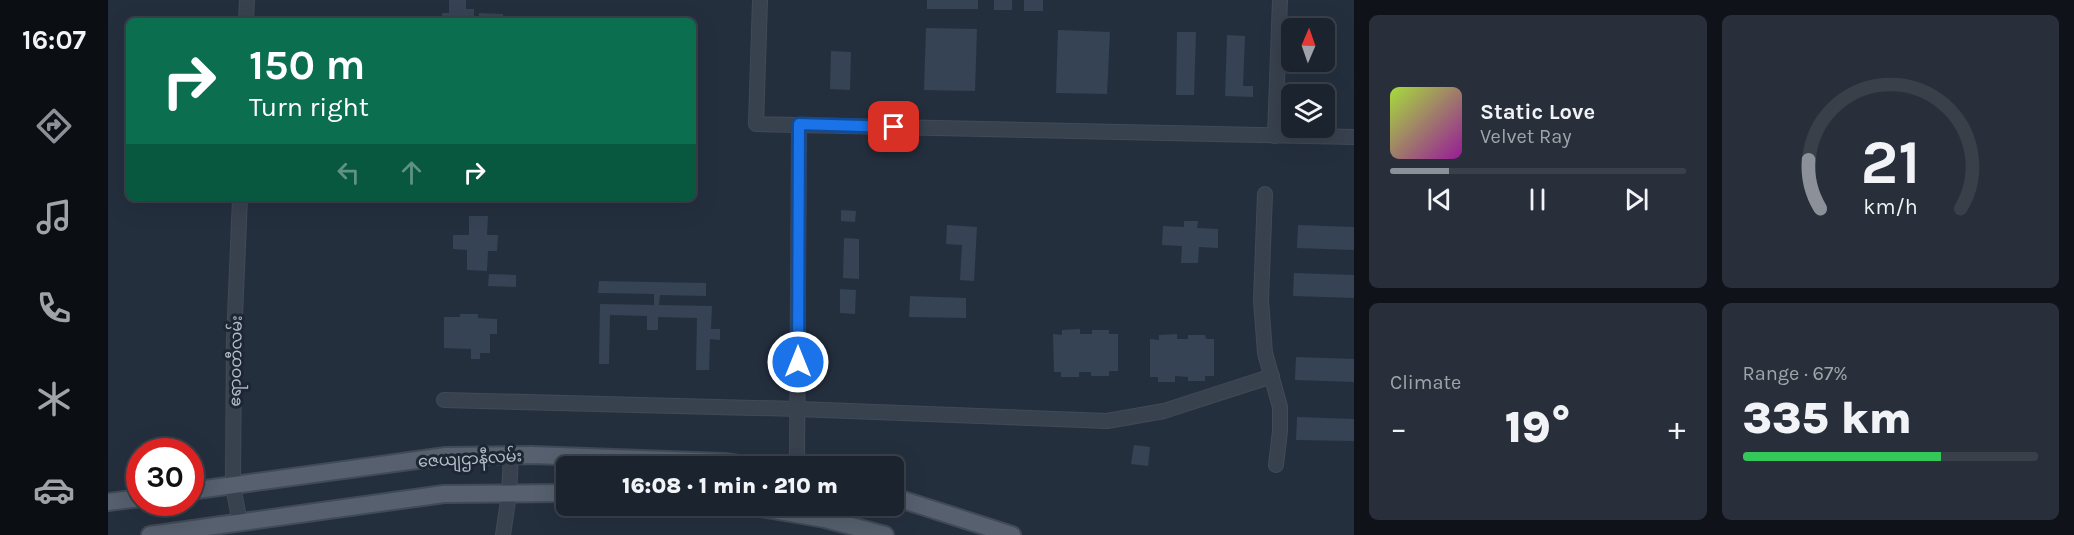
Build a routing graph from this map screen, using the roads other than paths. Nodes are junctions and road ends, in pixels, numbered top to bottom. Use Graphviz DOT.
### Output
graph roads {
  1 [pos="247,0"];
  2 [pos="760,0"];
  3 [pos="1280,0"];
  4 [pos="246,18"];
  5 [pos="799,124"];
  6 [pos="1275,136"];
  7 [pos="1354,137"];
  8 [pos="1265,194"];
  9 [pos="240,201"];
  10 [pos="1272,376"];
  11 [pos="444,400"];
  12 [pos="798,409"];
  13 [pos="511,455"];
  14 [pos="556,456"];
  15 [pos="797,456"];
  16 [pos="1276,465"];
  17 [pos="233,486"];
  18 [pos="204,489"];
  19 [pos="556,493"];
  20 [pos="509,494"];
  21 [pos="126,500"];
  22 [pos="904,500"];
  23 [pos="108,502"];
  24 [pos="834,516"];
  25 [pos="240,523"];
  26 [pos="861,531"];
  27 [pos="150,535"];
  28 [pos="503,535"];
  29 [pos="885,535"];
  30 [pos="1012,535"];
  1 -- 4 [label="street"];
  2 -- 5 [label="street"];
  3 -- 6 [label="street"];
  5 -- 6 [label="street"];
  5 -- 12 [label="street"];
  6 -- 7 [label="street"];
  8 -- 10 [label="street"];
  9 -- 17 [label="street, ဧရာဝတီလမ်း"];
  10 -- 12 [label="street"];
  10 -- 16 [label="street"];
  11 -- 12 [label="street"];
  12 -- 15 [label="street"];
  13 -- 14 [label="main road, ဇေယျဌာနီလမ်း"];
  13 -- 17 [label="main road, ဇေယျဌာနီလမ်း"];
  13 -- 20 [label="street"];
  17 -- 18 [label="main road, ဇေယျဌာနီလမ်း"];
  17 -- 25 [label="street, ဧရာဝတီလမ်း"];
  19 -- 20 [label="main road"];
  20 -- 25 [label="main road"];
  20 -- 28 [label="street"];
  21 -- 23 [label="main road"];
  22 -- 30 [label="main road"];
  24 -- 26 [label="main road"];
  25 -- 27 [label="main road"];
  26 -- 29 [label="main road"];
}
